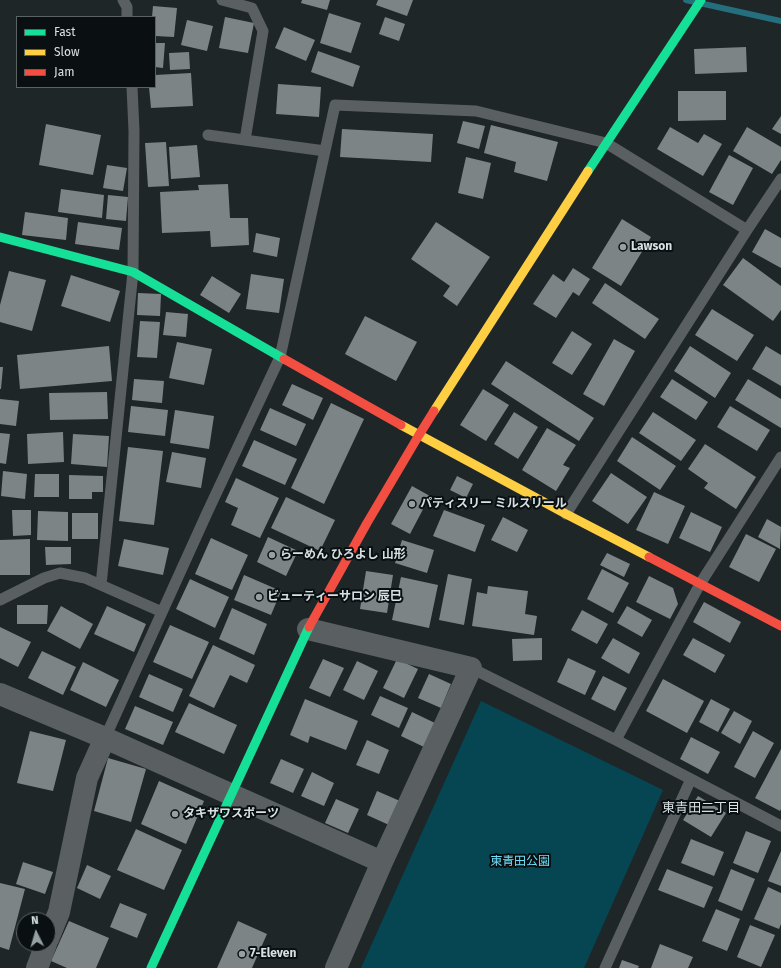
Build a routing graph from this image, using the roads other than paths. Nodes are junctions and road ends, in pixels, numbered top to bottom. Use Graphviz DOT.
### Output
graph roads {
  1 [pos="123,0"];
  2 [pos="222,0"];
  3 [pos="701,0"];
  4 [pos="127,16"];
  5 [pos="132,88"];
  6 [pos="208,135"];
  7 [pos="245,140"];
  8 [pos="606,143"];
  9 [pos="325,151"];
  10 [pos="781,179"];
  11 [pos="747,230"];
  12 [pos="0,237"];
  13 [pos="133,272"];
  14 [pos="280,357"];
  15 [pos="419,435"];
  16 [pos="781,457"];
  17 [pos="566,514"];
  18 [pos="700,584"];
  19 [pos="101,585"];
  20 [pos="0,600"];
  21 [pos="162,612"];
  22 [pos="781,626"];
  23 [pos="308,629"];
  24 [pos="471,668"];
  25 [pos="0,694"];
  26 [pos="105,738"];
  27 [pos="616,740"];
  28 [pos="690,779"];
  29 [pos="231,794"];
  30 [pos="781,826"];
  31 [pos="382,862"];
  32 [pos="56,917"];
  33 [pos="43,952"];
  34 [pos="37,968"];
  35 [pos="151,968"];
  36 [pos="336,968"];
  37 [pos="605,968"];
  1 -- 4 [label="lane"];
  2 -- 7 [label="lane"];
  3 -- 8 [label="street"];
  5 -- 13 [label="lane"];
  6 -- 7 [label="lane"];
  7 -- 9 [label="lane"];
  8 -- 9 [label="lane"];
  8 -- 11 [label="lane"];
  8 -- 15 [label="street"];
  9 -- 14 [label="lane"];
  10 -- 11 [label="lane"];
  11 -- 17 [label="lane"];
  12 -- 13 [label="street"];
  13 -- 14 [label="street"];
  13 -- 19 [label="lane"];
  14 -- 15 [label="street"];
  14 -- 21 [label="lane"];
  15 -- 17 [label="street"];
  15 -- 23 [label="street"];
  16 -- 18 [label="lane"];
  17 -- 18 [label="street"];
  18 -- 22 [label="street"];
  18 -- 27 [label="lane"];
  19 -- 20 [label="lane"];
  19 -- 21 [label="lane"];
  21 -- 26 [label="lane"];
  23 -- 24 [label="street"];
  23 -- 29 [label="street"];
  24 -- 27 [label="lane"];
  24 -- 31 [label="street"];
  25 -- 26 [label="street"];
  26 -- 29 [label="street"];
  26 -- 32 [label="street"];
  27 -- 28 [label="lane"];
  28 -- 30 [label="lane"];
  28 -- 37 [label="lane"];
  29 -- 31 [label="street"];
  29 -- 35 [label="street"];
  31 -- 36 [label="street"];
  33 -- 34 [label="street"];
}
